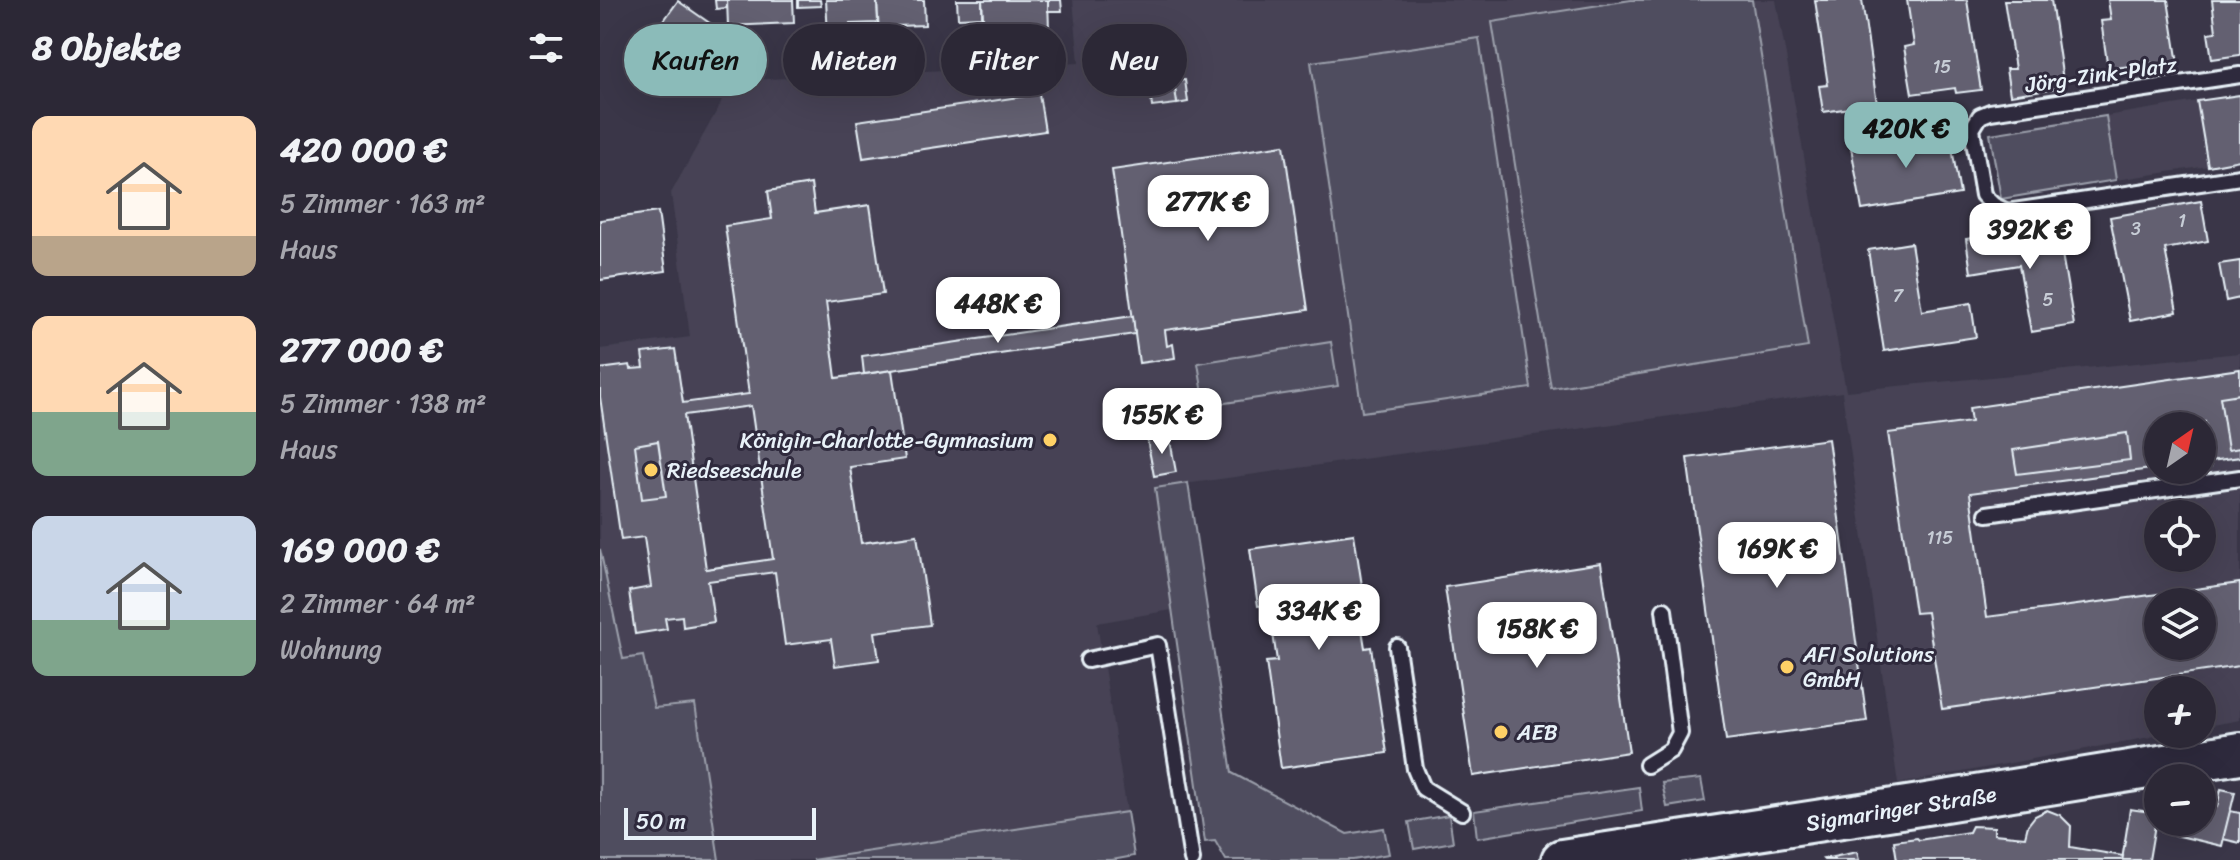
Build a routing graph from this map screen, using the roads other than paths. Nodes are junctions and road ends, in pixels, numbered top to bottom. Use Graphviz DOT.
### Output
graph roads {
  1 [pos="2240,75"];
  2 [pos="2240,177"];
  3 [pos="2240,478"];
  4 [pos="1987,514"];
  5 [pos="1664,610"];
  6 [pos="1397,647"];
  7 [pos="1088,660"];
  8 [pos="2240,753"];
  9 [pos="1647,765"];
  10 [pos="1462,812"];
  11 [pos="1192,860"];
  12 [pos="1562,860"];
  1 -- 2 [label="lane, Jörg-Zink-Platz"];
  3 -- 4 [label="lane"];
  5 -- 9 [label="lane"];
  6 -- 10 [label="lane"];
  7 -- 11 [label="lane"];
  8 -- 12 [label="main road, Sigmaringer Straße"];
}
